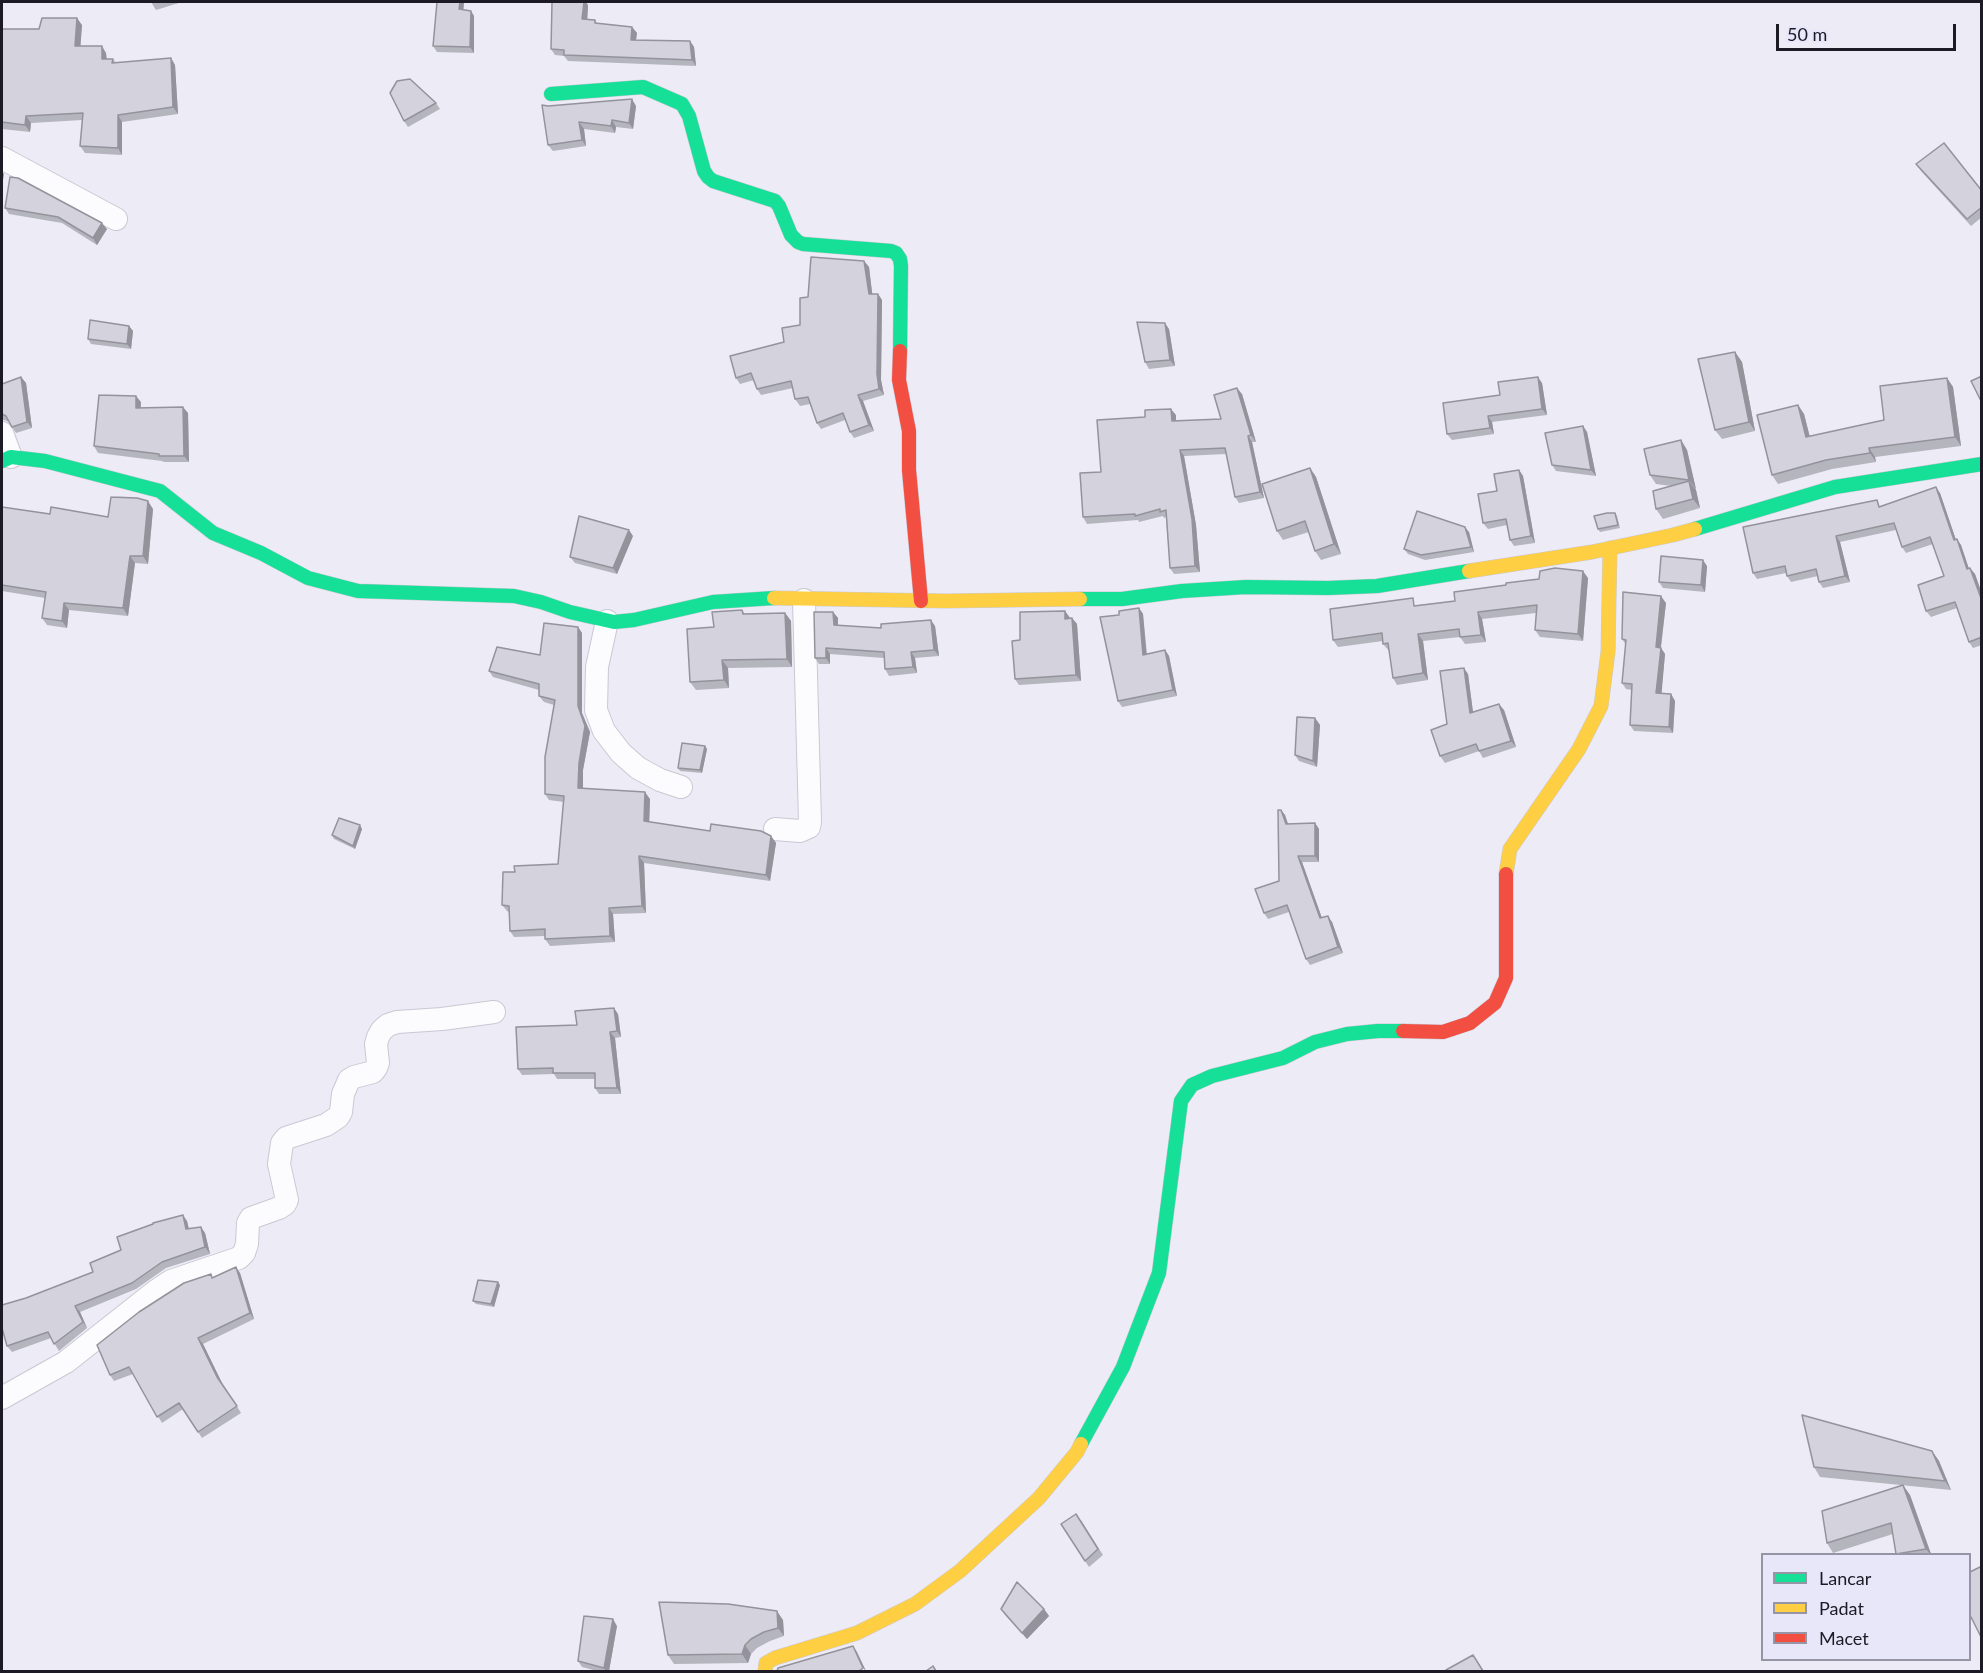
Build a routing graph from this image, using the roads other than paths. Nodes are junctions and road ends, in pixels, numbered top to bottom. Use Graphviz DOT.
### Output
graph roads {
  1 [pos="551,94"];
  2 [pos="2,158"];
  3 [pos="116,219"];
  4 [pos="2,433"];
  5 [pos="6,459"];
  6 [pos="1982,464"];
  7 [pos="1610,548"];
  8 [pos="804,600"];
  9 [pos="921,601"];
  10 [pos="607,621"];
  11 [pos="681,787"];
  12 [pos="775,829"];
  13 [pos="494,1012"];
  14 [pos="2,1398"];
  15 [pos="765,1671"];
  1 -- 9 [label="street"];
  2 -- 3 [label="street"];
  4 -- 5 [label="street"];
  5 -- 10 [label="street"];
  6 -- 7 [label="street"];
  7 -- 9 [label="street"];
  7 -- 15 [label="street"];
  8 -- 9 [label="street"];
  8 -- 10 [label="street"];
  8 -- 12 [label="street"];
  10 -- 11 [label="street"];
  13 -- 14 [label="street"];
}
